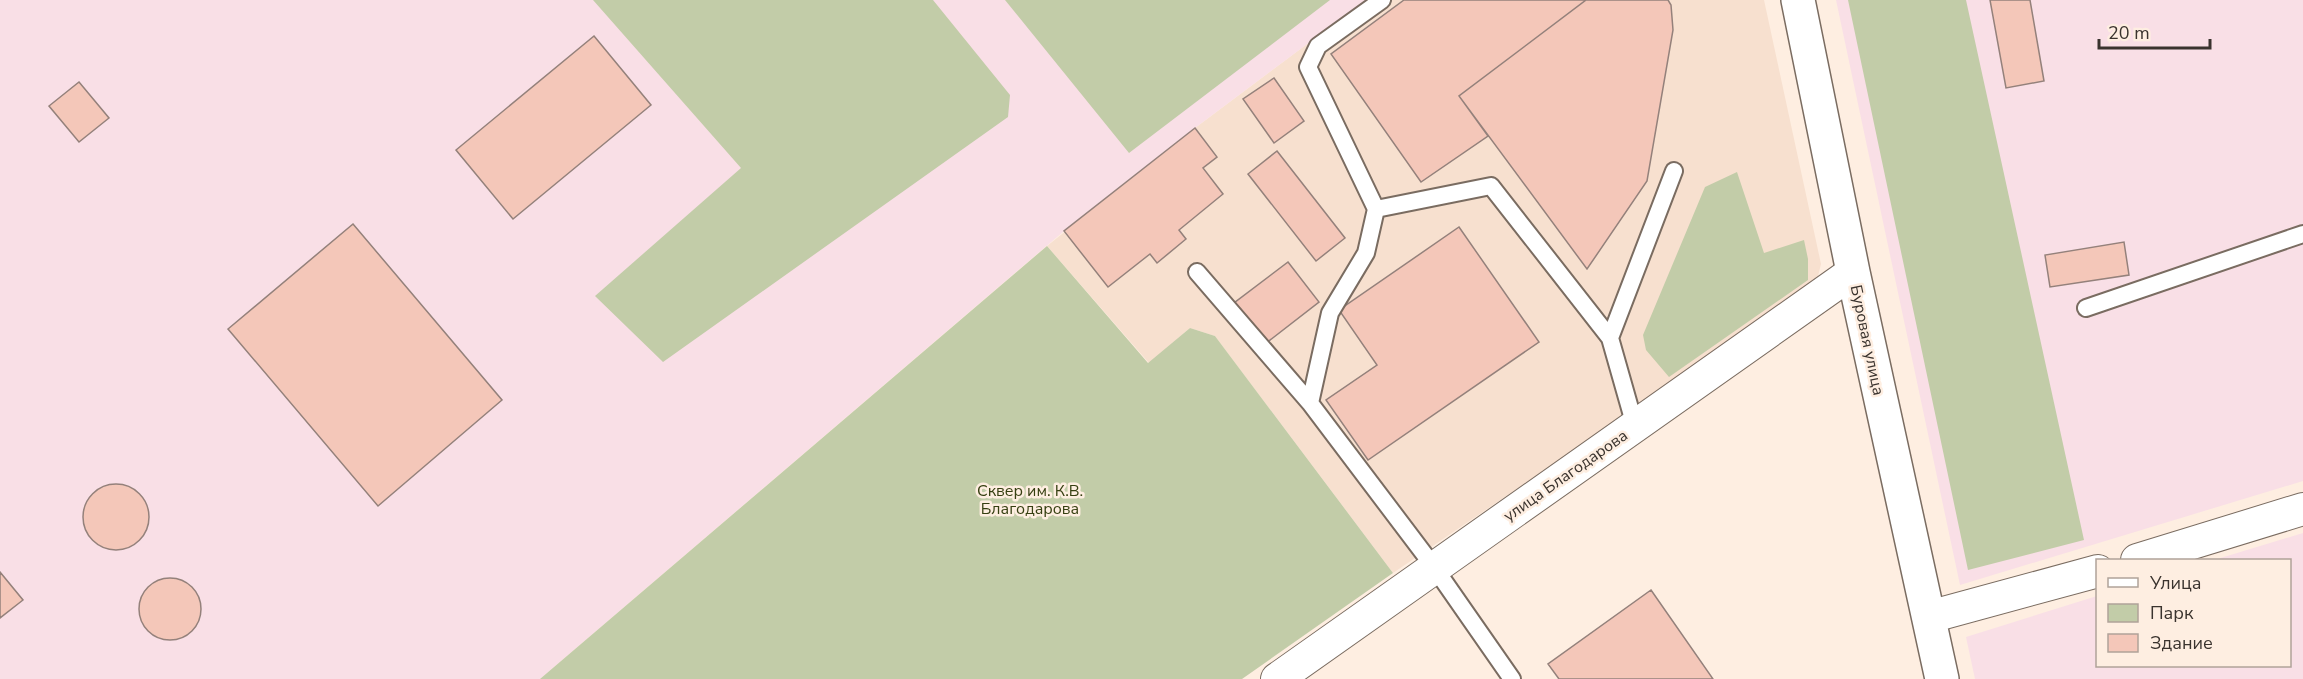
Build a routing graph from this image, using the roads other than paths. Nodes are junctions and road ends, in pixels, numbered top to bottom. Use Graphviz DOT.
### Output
graph roads {
  1 [pos="1382,0"];
  2 [pos="1798,0"];
  3 [pos="1674,171"];
  4 [pos="1376,209"];
  5 [pos="2303,234"];
  6 [pos="1197,272"];
  7 [pos="1853,272"];
  8 [pos="2086,308"];
  9 [pos="1610,338"];
  10 [pos="1310,403"];
  11 [pos="1635,426"];
  12 [pos="2303,509"];
  13 [pos="2143,559"];
  14 [pos="1434,567"];
  15 [pos="2096,571"];
  16 [pos="1929,617"];
  17 [pos="1277,679"];
  18 [pos="1512,679"];
  19 [pos="1942,679"];
  1 -- 4 [label="lane"];
  2 -- 7 [label="main road, Буровая улица"];
  3 -- 9 [label="lane"];
  4 -- 9 [label="lane"];
  4 -- 10 [label="lane"];
  5 -- 8 [label="lane"];
  6 -- 10 [label="lane"];
  7 -- 11 [label="street, улица Благодарова"];
  7 -- 16 [label="main road, Буровая улица"];
  9 -- 11 [label="lane"];
  10 -- 14 [label="lane"];
  11 -- 14 [label="street, улица Благодарова"];
  12 -- 13 [label="street"];
  14 -- 17 [label="street, улица Благодарова"];
  14 -- 18 [label="lane"];
  15 -- 16 [label="street"];
  16 -- 19 [label="main road, Буровая улица"];
}
